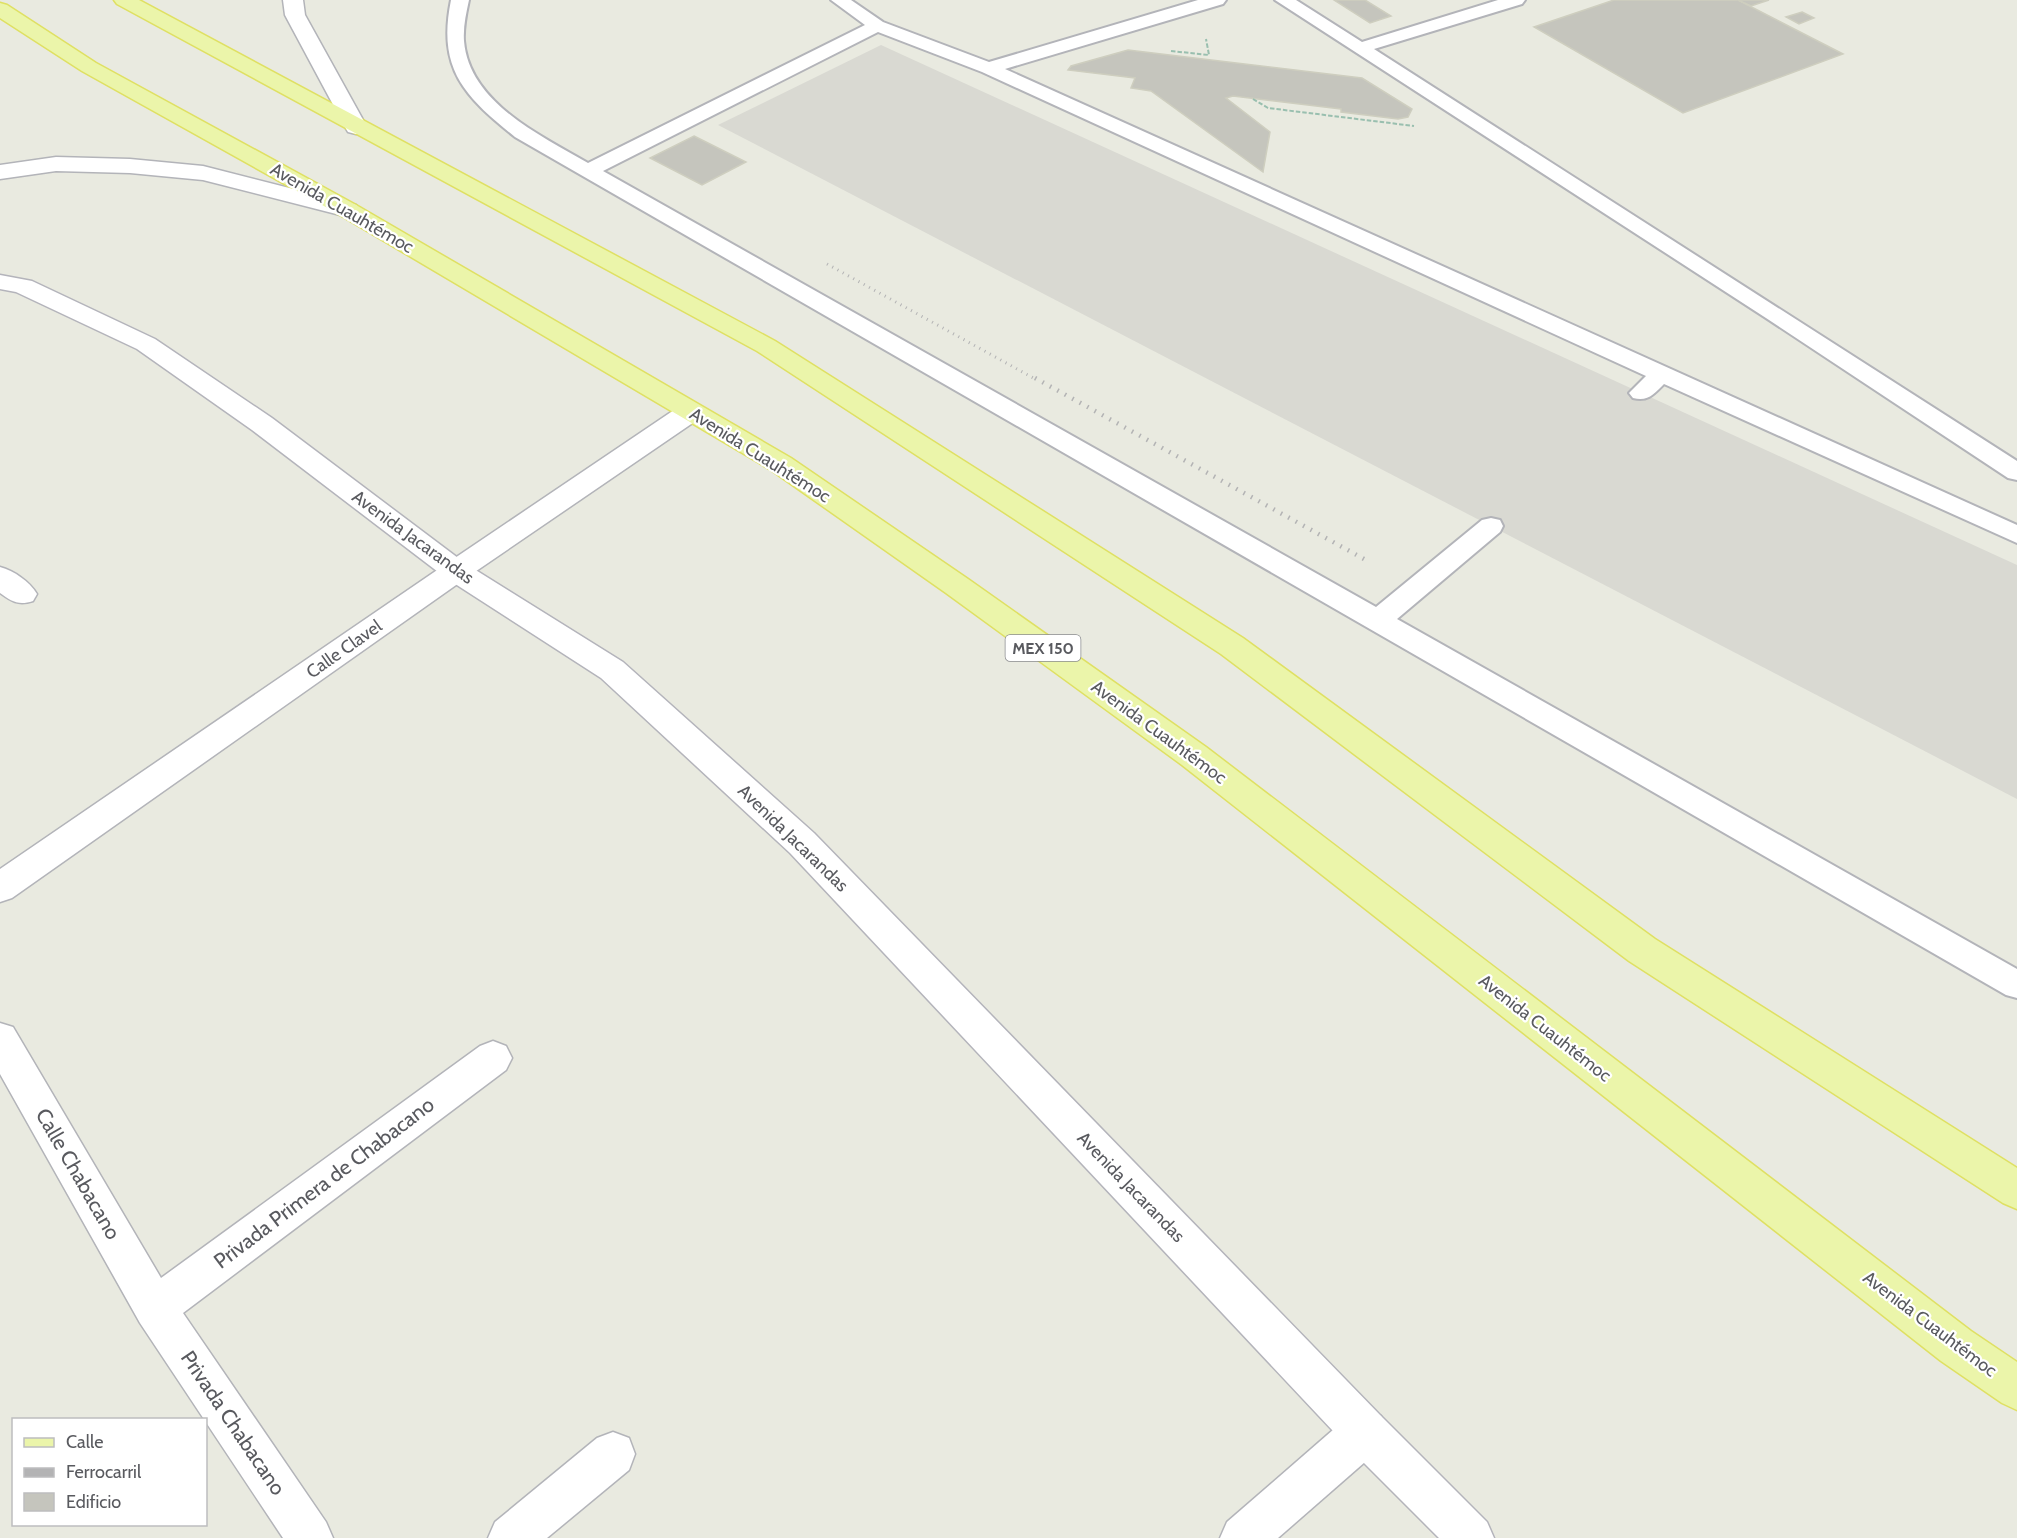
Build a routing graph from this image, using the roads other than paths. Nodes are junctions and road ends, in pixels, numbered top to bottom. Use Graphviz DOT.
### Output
graph roads {
  1 [pos="124,0"];
  2 [pos="293,0"];
  3 [pos="460,0"];
  4 [pos="840,0"];
  5 [pos="1152,0"];
  6 [pos="1216,0"];
  7 [pos="1284,0"];
  8 [pos="1516,0"];
  9 [pos="0,9"];
  10 [pos="1172,13"];
  11 [pos="877,26"];
  12 [pos="1360,48"];
  13 [pos="988,68"];
  14 [pos="356,127"];
  15 [pos="0,171"];
  16 [pos="587,171"];
  17 [pos="348,210"];
  18 [pos="0,282"];
  19 [pos="1662,373"];
  20 [pos="1641,393"];
  21 [pos="690,412"];
  22 [pos="2017,472"];
  23 [pos="1491,526"];
  24 [pos="2017,535"];
  25 [pos="456,571"];
  26 [pos="1376,621"];
  27 [pos="0,888"];
  28 [pos="2017,985"];
  29 [pos="0,1039"];
  30 [pos="493,1058"];
  31 [pos="2017,1190"];
  32 [pos="155,1308"];
  33 [pos="2017,1388"];
  34 [pos="1365,1432"];
  35 [pos="614,1454"];
  36 [pos="310,1538"];
  37 [pos="511,1538"];
  38 [pos="1243,1538"];
  39 [pos="1471,1538"];
  1 -- 14 [label="main road"];
  2 -- 14 [label="street"];
  3 -- 16 [label="lane"];
  4 -- 11 [label="lane"];
  5 -- 10 [label="lane"];
  6 -- 10 [label="lane"];
  7 -- 12 [label="lane"];
  8 -- 12 [label="lane"];
  9 -- 17 [label="main road, Avenida Cuauhtémoc / MEX 150"];
  10 -- 13 [label="lane"];
  11 -- 13 [label="lane"];
  11 -- 16 [label="lane"];
  12 -- 22 [label="lane"];
  13 -- 19 [label="lane"];
  14 -- 31 [label="main road"];
  15 -- 17 [label="street"];
  16 -- 26 [label="lane"];
  17 -- 21 [label="main road, Avenida Cuauhtémoc / MEX 150"];
  18 -- 25 [label="street, Avenida Jacarandas"];
  19 -- 20 [label="lane"];
  19 -- 24 [label="lane"];
  21 -- 25 [label="street, Calle Clavel"];
  21 -- 33 [label="main road, Avenida Cuauhtémoc / MEX 150"];
  23 -- 26 [label="lane"];
  25 -- 27 [label="street, Calle Clavel"];
  25 -- 34 [label="street, Avenida Jacarandas"];
  26 -- 28 [label="lane"];
  29 -- 32 [label="street, Calle Chabacano"];
  30 -- 32 [label="street, Privada Primera de Chabacano"];
  32 -- 36 [label="street, Privada Chabacano"];
  34 -- 38 [label="street"];
  34 -- 39 [label="street, Avenida Jacarandas"];
  35 -- 37 [label="street"];
}
